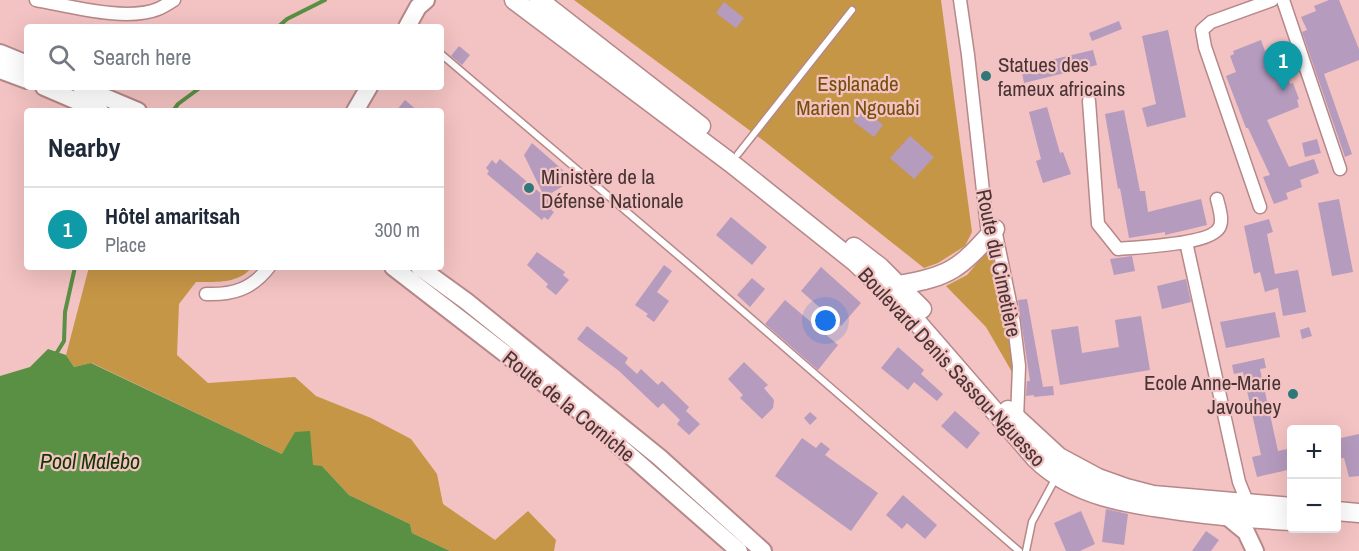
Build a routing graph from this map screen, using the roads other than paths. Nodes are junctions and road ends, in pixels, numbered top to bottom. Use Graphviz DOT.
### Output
graph roads {
  1 [pos="36,0"];
  2 [pos="174,0"];
  3 [pos="514,0"];
  4 [pos="539,0"];
  5 [pos="960,0"];
  6 [pos="1272,0"];
  7 [pos="1283,0"];
  8 [pos="421,2"];
  9 [pos="852,10"];
  10 [pos="410,24"];
  11 [pos="0,53"];
  12 [pos="444,57"];
  13 [pos="24,63"];
  14 [pos="0,70"];
  15 [pos="24,79"];
  16 [pos="51,90"];
  17 [pos="88,90"];
  18 [pos="367,90"];
  19 [pos="1089,101"];
  20 [pos="93,108"];
  21 [pos="131,108"];
  22 [pos="357,108"];
  23 [pos="738,154"];
  24 [pos="1340,169"];
  25 [pos="1218,199"];
  26 [pos="1260,207"];
  27 [pos="995,230"];
  28 [pos="1185,242"];
  29 [pos="265,270"];
  30 [pos="397,270"];
  31 [pos="423,270"];
  32 [pos="899,285"];
  33 [pos="206,294"];
  34 [pos="1017,420"];
  35 [pos="1061,472"];
  36 [pos="1239,482"];
  37 [pos="1287,508"];
  38 [pos="1228,510"];
  39 [pos="1341,511"];
  40 [pos="1359,513"];
  41 [pos="1248,518"];
  42 [pos="1287,521"];
  43 [pos="1341,523"];
  44 [pos="1359,525"];
  45 [pos="739,551"];
  46 [pos="763,551"];
  47 [pos="1019,551"];
  48 [pos="1026,551"];
  49 [pos="1256,551"];
  1 -- 2 [label="street"];
  3 -- 35 [label="main road, Boulevard Denis Sassou-Nguesso"];
  4 -- 23 [label="main road, Boulevard Denis Sassou-Nguesso"];
  5 -- 27 [label="street, Route du Cimetière"];
  6 -- 26 [label="street"];
  7 -- 24 [label="street"];
  8 -- 10 [label="main road"];
  9 -- 23 [label="lane"];
  11 -- 13 [label="main road"];
  12 -- 47 [label="lane"];
  14 -- 15 [label="main road"];
  16 -- 20 [label="main road"];
  17 -- 21 [label="main road"];
  18 -- 22 [label="main road"];
  19 -- 28 [label="street"];
  23 -- 32 [label="main road, Boulevard Denis Sassou-Nguesso"];
  25 -- 28 [label="street"];
  27 -- 32 [label="main road"];
  27 -- 34 [label="street, Route du Cimetière"];
  28 -- 36 [label="street"];
  29 -- 33 [label="street"];
  30 -- 45 [label="main road, Route de la Corniche"];
  31 -- 46 [label="main road, Route de la Corniche"];
  32 -- 34 [label="main road, Boulevard Denis Sassou-Nguesso"];
  34 -- 35 [label="main road, Boulevard Denis Sassou-Nguesso"];
  35 -- 38 [label="main road, Boulevard Denis Sassou-Nguesso"];
  35 -- 48 [label="lane"];
  36 -- 38 [label="street"];
  36 -- 41 [label="street"];
  37 -- 41 [label="main road, Boulevard Denis Sassou-Nguesso"];
  38 -- 41 [label="main road, Boulevard Denis Sassou-Nguesso"];
  39 -- 40 [label="main road"];
  41 -- 42 [label="main road, Boulevard Denis Sassou-Nguesso"];
  41 -- 49 [label="main road"];
  43 -- 44 [label="main road"];
}
